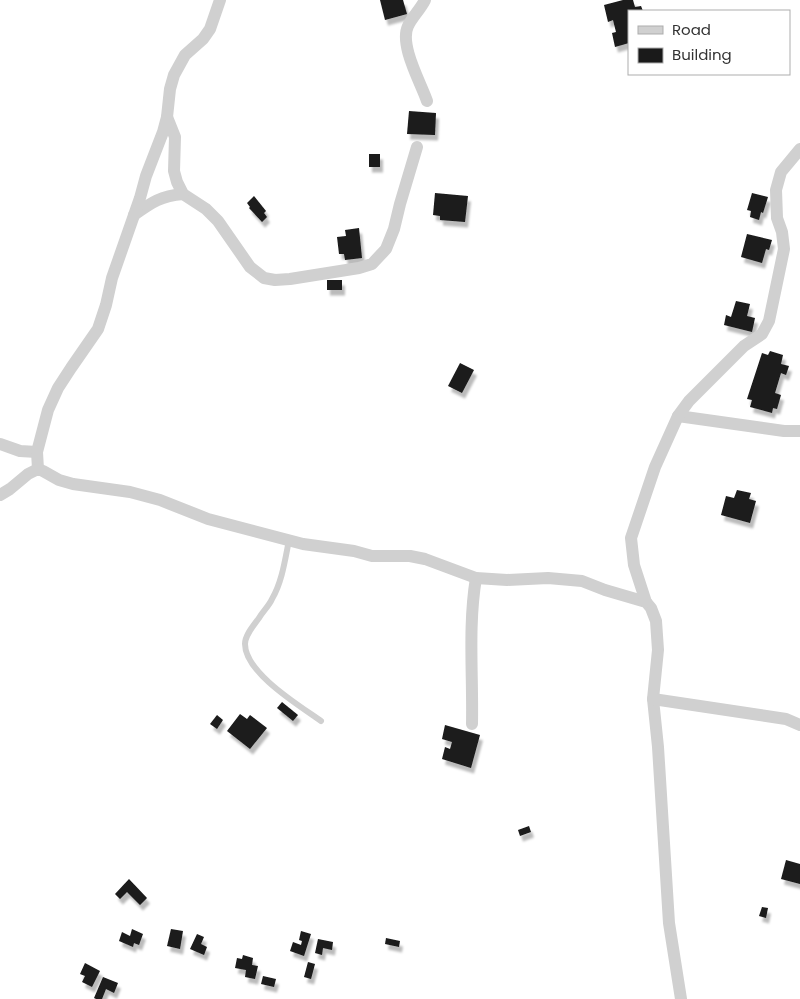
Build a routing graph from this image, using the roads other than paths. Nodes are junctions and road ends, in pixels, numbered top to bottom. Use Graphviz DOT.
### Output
graph roads {
  1 [pos="220,0"];
  2 [pos="425,0"];
  3 [pos="427,101"];
  4 [pos="167,116"];
  5 [pos="417,147"];
  6 [pos="800,149"];
  7 [pos="183,194"];
  8 [pos="134,216"];
  9 [pos="678,416"];
  10 [pos="800,431"];
  11 [pos="0,444"];
  12 [pos="37,452"];
  13 [pos="38,469"];
  14 [pos="0,495"];
  15 [pos="289,540"];
  16 [pos="476,578"];
  17 [pos="646,602"];
  18 [pos="652,699"];
  19 [pos="321,721"];
  20 [pos="472,724"];
  21 [pos="800,725"];
  22 [pos="681,999"];
  1 -- 4 [label="street"];
  2 -- 3 [label="street"];
  4 -- 7 [label="street"];
  4 -- 8 [label="street"];
  5 -- 7 [label="street"];
  6 -- 9 [label="street"];
  7 -- 8 [label="street"];
  8 -- 12 [label="street"];
  9 -- 10 [label="street"];
  9 -- 17 [label="street"];
  11 -- 12 [label="street"];
  12 -- 13 [label="street"];
  13 -- 14 [label="street"];
  13 -- 15 [label="street"];
  15 -- 16 [label="street"];
  15 -- 19 [label="lane"];
  16 -- 17 [label="street"];
  16 -- 20 [label="street"];
  17 -- 18 [label="street"];
  18 -- 21 [label="street"];
  18 -- 22 [label="street"];
}
